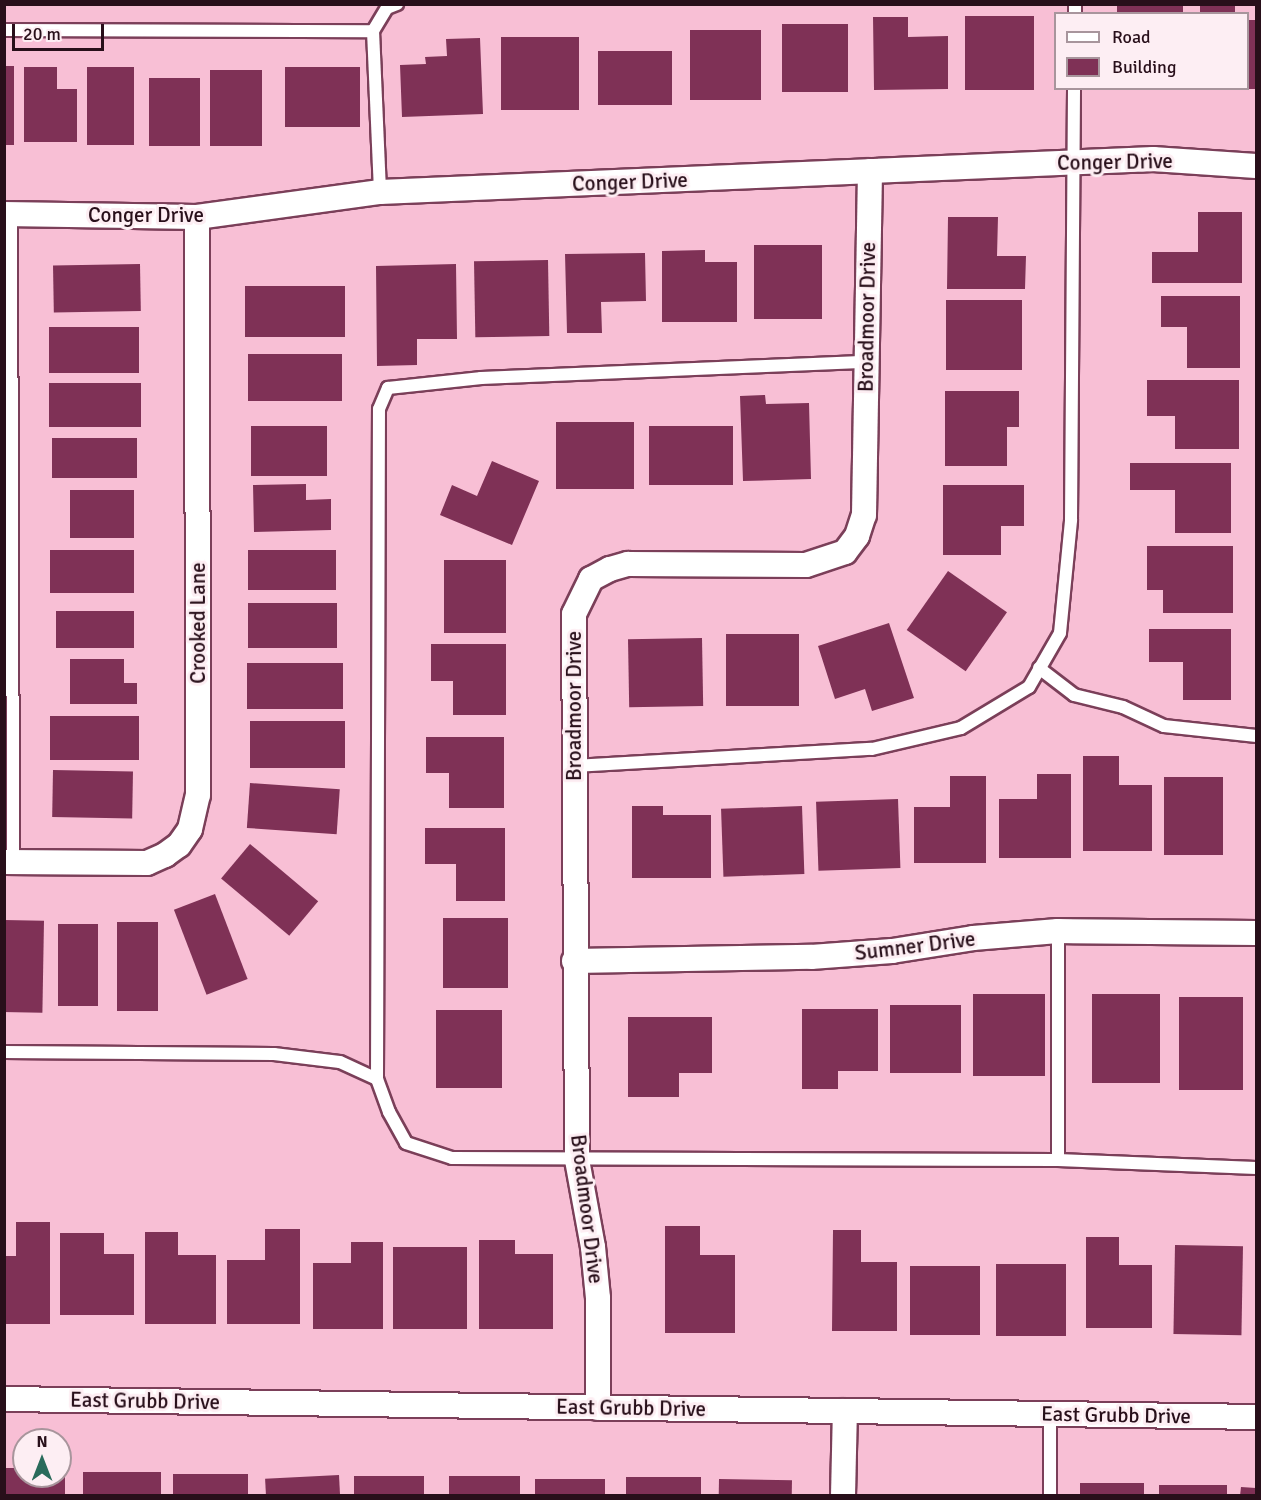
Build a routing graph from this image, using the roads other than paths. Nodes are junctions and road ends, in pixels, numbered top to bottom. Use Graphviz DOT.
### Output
graph roads {
  1 [pos="397,4"];
  2 [pos="4,30"];
  3 [pos="373,32"];
  4 [pos="1074,90"];
  5 [pos="1072,162"];
  6 [pos="1257,166"];
  7 [pos="870,171"];
  8 [pos="380,192"];
  9 [pos="8,214"];
  10 [pos="197,217"];
  11 [pos="867,362"];
  12 [pos="8,398"];
  13 [pos="1040,668"];
  14 [pos="1257,736"];
  15 [pos="574,766"];
  16 [pos="9,862"];
  17 [pos="1058,931"];
  18 [pos="1257,933"];
  19 [pos="574,961"];
  20 [pos="4,1052"];
  21 [pos="377,1079"];
  22 [pos="577,1160"];
  23 [pos="1058,1160"];
  24 [pos="1257,1168"];
  25 [pos="4,1399"];
  26 [pos="598,1408"];
  27 [pos="845,1411"];
  28 [pos="1050,1414"];
  29 [pos="1257,1417"];
  30 [pos="843,1496"];
  31 [pos="1050,1496"];
  1 -- 3 [label="lane"];
  2 -- 3 [label="lane"];
  3 -- 8 [label="lane"];
  4 -- 5 [label="lane"];
  5 -- 6 [label="street, Conger Drive"];
  5 -- 7 [label="street, Conger Drive"];
  5 -- 13 [label="lane"];
  7 -- 8 [label="street, Conger Drive"];
  7 -- 11 [label="street, Broadmoor Drive"];
  8 -- 10 [label="street, Conger Drive"];
  9 -- 10 [label="street, Conger Drive"];
  9 -- 12 [label="lane"];
  10 -- 16 [label="street, Crooked Lane"];
  11 -- 15 [label="street, Broadmoor Drive"];
  11 -- 21 [label="lane"];
  12 -- 16 [label="lane"];
  13 -- 14 [label="lane"];
  13 -- 15 [label="lane"];
  15 -- 19 [label="street, Broadmoor Drive"];
  17 -- 18 [label="street, Sumner Drive"];
  17 -- 19 [label="street, Sumner Drive"];
  17 -- 23 [label="lane"];
  19 -- 22 [label="street, Broadmoor Drive"];
  20 -- 21 [label="lane"];
  21 -- 22 [label="lane"];
  22 -- 23 [label="lane"];
  22 -- 26 [label="street, Broadmoor Drive"];
  23 -- 24 [label="lane"];
  25 -- 26 [label="street, East Grubb Drive"];
  26 -- 27 [label="street, East Grubb Drive"];
  27 -- 28 [label="street, East Grubb Drive"];
  27 -- 30 [label="street"];
  28 -- 29 [label="street, East Grubb Drive"];
  28 -- 31 [label="lane"];
}
